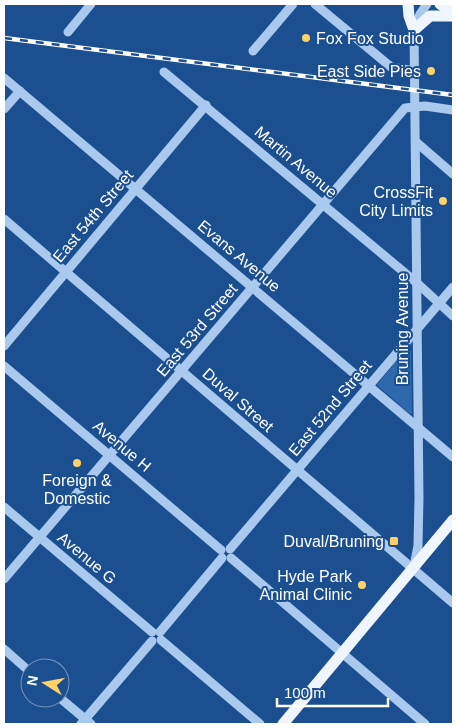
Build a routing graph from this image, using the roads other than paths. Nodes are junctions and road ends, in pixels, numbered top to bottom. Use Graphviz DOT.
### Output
graph roads {
  1 [pos="90,4"];
  2 [pos="293,4"];
  3 [pos="315,4"];
  4 [pos="408,4"];
  5 [pos="427,4"];
  6 [pos="440,4"];
  7 [pos="453,12"];
  8 [pos="453,16"];
  9 [pos="414,30"];
  10 [pos="68,32"];
  11 [pos="253,51"];
  12 [pos="415,70"];
  13 [pos="164,72"];
  14 [pos="4,78"];
  15 [pos="20,91"];
  16 [pos="206,105"];
  17 [pos="416,106"];
  18 [pos="4,109"];
  19 [pos="453,110"];
  20 [pos="416,142"];
  21 [pos="453,174"];
  22 [pos="136,188"];
  23 [pos="323,204"];
  24 [pos="4,219"];
  25 [pos="66,273"];
  26 [pos="417,283"];
  27 [pos="453,286"];
  28 [pos="252,287"];
  29 [pos="439,304"];
  30 [pos="453,316"];
  31 [pos="418,327"];
  32 [pos="4,346"];
  33 [pos="4,366"];
  34 [pos="182,370"];
  35 [pos="368,384"];
  36 [pos="418,425"];
  37 [pos="110,455"];
  38 [pos="453,456"];
  39 [pos="296,471"];
  40 [pos="4,508"];
  41 [pos="453,520"];
  42 [pos="39,538"];
  43 [pos="226,554"];
  44 [pos="413,568"];
  45 [pos="4,579"];
  46 [pos="453,603"];
  47 [pos="156,636"];
  48 [pos="4,649"];
  49 [pos="343,653"];
  50 [pos="20,663"];
  51 [pos="70,708"];
  52 [pos="85,723"];
  53 [pos="260,724"];
  54 [pos="283,724"];
  55 [pos="425,724"];
  1 -- 10 [label="street"];
  2 -- 11 [label="street"];
  3 -- 12 [label="street"];
  4 -- 9 [label="main road"];
  5 -- 9 [label="street"];
  6 -- 7 [label="main road"];
  8 -- 9 [label="main road"];
  9 -- 12 [label="street"];
  12 -- 17 [label="street, Bruning Avenue"];
  13 -- 16 [label="street, Martin Avenue"];
  14 -- 15 [label="street, Evans Avenue"];
  15 -- 18 [label="street"];
  15 -- 22 [label="street, Evans Avenue"];
  16 -- 22 [label="street, East 54th Street"];
  16 -- 23 [label="street, Martin Avenue"];
  17 -- 19 [label="street"];
  17 -- 20 [label="street, Bruning Avenue"];
  17 -- 23 [label="street, East 53rd Street"];
  20 -- 21 [label="street"];
  20 -- 26 [label="street, Bruning Avenue"];
  22 -- 25 [label="street, East 54th Street"];
  22 -- 28 [label="street, Evans Avenue"];
  23 -- 26 [label="street, Martin Avenue"];
  23 -- 28 [label="street, East 53rd Street"];
  24 -- 25 [label="street, Duval Street"];
  25 -- 32 [label="street, East 54th Street"];
  25 -- 34 [label="street, Duval Street"];
  26 -- 29 [label="street, Martin Avenue"];
  26 -- 31 [label="street, Bruning Avenue"];
  27 -- 29 [label="street, East 52nd Street"];
  28 -- 34 [label="street, East 53rd Street"];
  28 -- 35 [label="street, Evans Avenue"];
  29 -- 30 [label="street, Martin Avenue"];
  29 -- 31 [label="street, East 52nd Street"];
  31 -- 35 [label="street, East 52nd Street"];
  31 -- 36 [label="street, Bruning Avenue"];
  33 -- 37 [label="street, Avenue H"];
  34 -- 37 [label="street, East 53rd Street"];
  34 -- 39 [label="street, Duval Street"];
  35 -- 36 [label="street, Evans Avenue"];
  35 -- 39 [label="street, East 52nd Street"];
  36 -- 38 [label="street, Evans Avenue"];
  36 -- 44 [label="street, Bruning Avenue"];
  37 -- 42 [label="street, East 53rd Street"];
  37 -- 43 [label="street, Avenue H"];
  39 -- 43 [label="street, East 52nd Street"];
  39 -- 44 [label="street, Duval Street"];
  40 -- 42 [label="street, Avenue G"];
  41 -- 44 [label="main road"];
  42 -- 45 [label="street, East 53rd Street"];
  42 -- 47 [label="street, Avenue G"];
  43 -- 47 [label="street, East 52nd Street"];
  43 -- 49 [label="street, Avenue H"];
  44 -- 46 [label="street, Duval Street"];
  44 -- 49 [label="main road"];
  47 -- 52 [label="street, East 52nd Street"];
  47 -- 53 [label="street, Avenue G"];
  48 -- 50 [label="street"];
  49 -- 54 [label="main road"];
  49 -- 55 [label="street, Avenue H"];
  51 -- 52 [label="street"];
}
